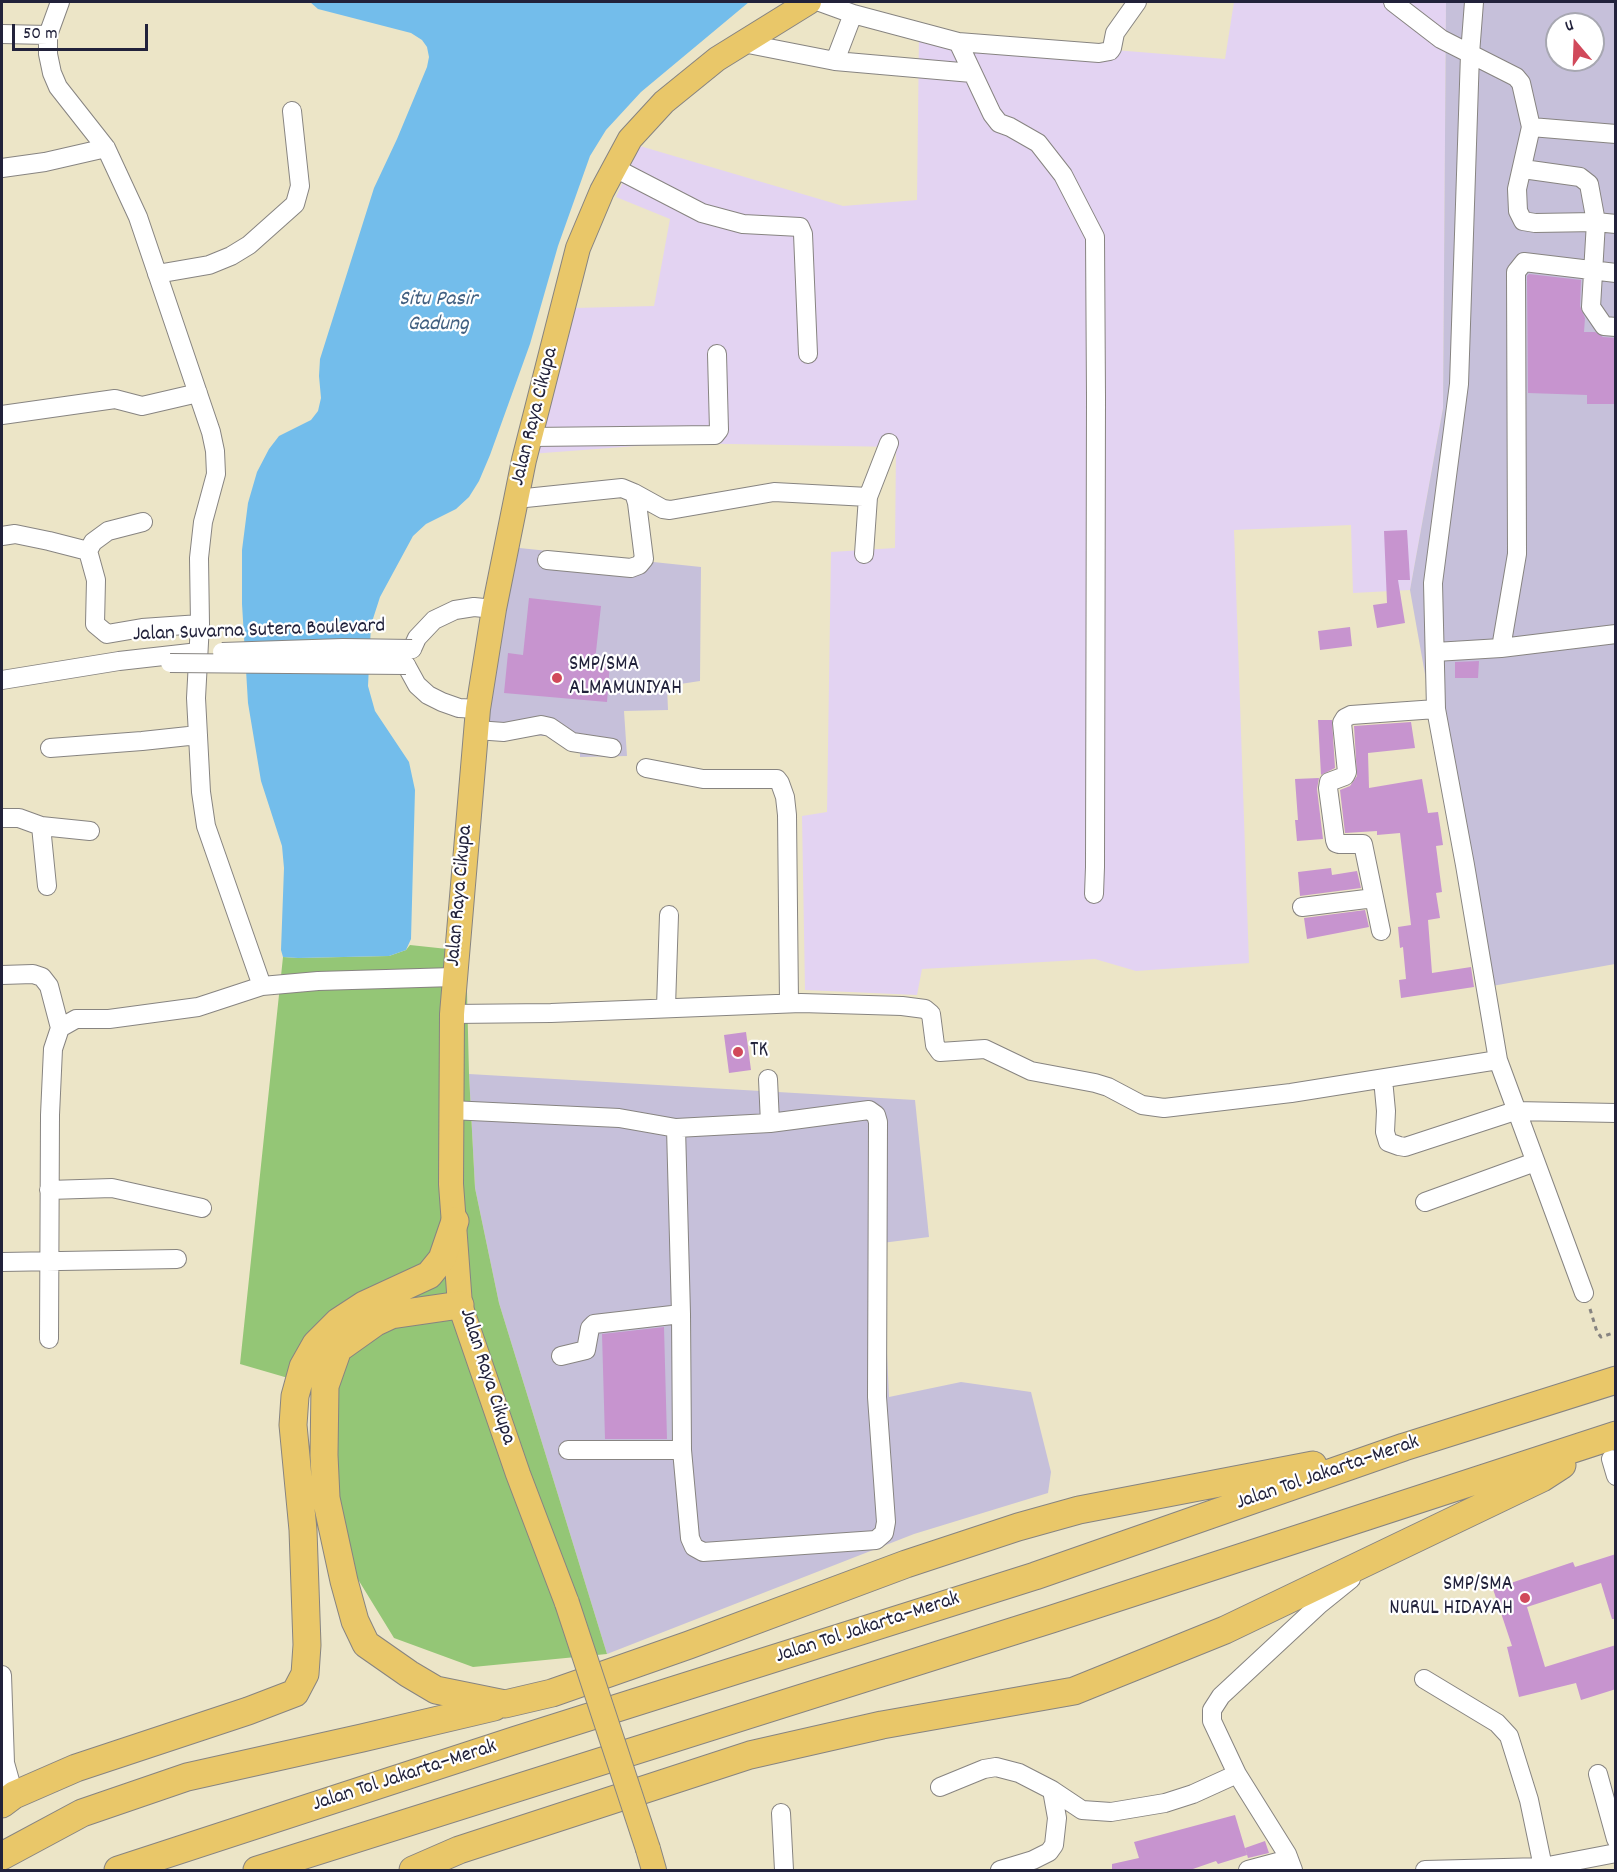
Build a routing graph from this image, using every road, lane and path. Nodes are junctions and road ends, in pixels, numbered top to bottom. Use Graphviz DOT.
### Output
graph roads {
  1 [pos="60,2"];
  2 [pos="809,2"];
  3 [pos="820,2"];
  4 [pos="1137,2"];
  5 [pos="1393,2"];
  6 [pos="1474,2"];
  7 [pos="852,14"];
  8 [pos="2,34"];
  9 [pos="48,35"];
  10 [pos="958,42"];
  11 [pos="743,43"];
  12 [pos="1470,54"];
  13 [pos="835,61"];
  14 [pos="972,73"];
  15 [pos="292,111"];
  16 [pos="1531,127"];
  17 [pos="1616,134"];
  18 [pos="106,148"];
  19 [pos="613,167"];
  20 [pos="2,168"];
  21 [pos="1523,169"];
  22 [pos="1596,222"];
  23 [pos="1616,224"];
  24 [pos="1594,270"];
  25 [pos="1616,273"];
  26 [pos="157,274"];
  27 [pos="1616,327"];
  28 [pos="717,354"];
  29 [pos="808,354"];
  30 [pos="198,393"];
  31 [pos="2,415"];
  32 [pos="530,436"];
  33 [pos="889,443"];
  34 [pos="634,493"];
  35 [pos="868,497"];
  36 [pos="516,499"];
  37 [pos="143,522"];
  38 [pos="2,536"];
  39 [pos="88,551"];
  40 [pos="864,554"];
  41 [pos="547,560"];
  42 [pos="494,609"];
  43 [pos="200,624"];
  44 [pos="1616,634"];
  45 [pos="1502,648"];
  46 [pos="1435,652"];
  47 [pos="409,657"];
  48 [pos="2,680"];
  49 [pos="2,692"];
  50 [pos="1436,710"];
  51 [pos="477,719"];
  52 [pos="198,735"];
  53 [pos="612,747"];
  54 [pos="50,748"];
  55 [pos="646,768"];
  56 [pos="2,818"];
  57 [pos="41,826"];
  58 [pos="90,831"];
  59 [pos="47,886"];
  60 [pos="1094,894"];
  61 [pos="1374,898"];
  62 [pos="1302,907"];
  63 [pos="669,915"];
  64 [pos="1381,931"];
  65 [pos="2,975"];
  66 [pos="454,977"];
  67 [pos="262,987"];
  68 [pos="789,1003"];
  69 [pos="666,1007"];
  70 [pos="452,1014"];
  71 [pos="60,1028"];
  72 [pos="1498,1060"];
  73 [pos="768,1079"];
  74 [pos="1383,1079"];
  75 [pos="450,1110"];
  76 [pos="1515,1111"];
  77 [pos="1616,1113"];
  78 [pos="770,1123"];
  79 [pos="676,1128"];
  80 [pos="1535,1162"];
  81 [pos="49,1190"];
  82 [pos="1425,1202"];
  83 [pos="202,1208"];
  84 [pos="455,1221"];
  85 [pos="177,1259"];
  86 [pos="48,1260"];
  87 [pos="2,1262"];
  88 [pos="1584,1293"];
  89 [pos="460,1305"];
  90 [pos="681,1314"];
  91 [pos="1616,1332"];
  92 [pos="49,1339"];
  93 [pos="561,1356"];
  94 [pos="1616,1380"];
  95 [pos="1404,1447"];
  96 [pos="568,1450"];
  97 [pos="682,1450"];
  98 [pos="1611,1452"];
  99 [pos="1374,1558"];
  100 [pos="2,1675"];
  101 [pos="1424,1679"];
  102 [pos="505,1704"];
  103 [pos="1237,1774"];
  104 [pos="1598,1774"];
  105 [pos="940,1787"];
  106 [pos="1052,1790"];
  107 [pos="8,1800"];
  108 [pos="781,1813"];
  109 [pos="1616,1839"];
  110 [pos="2,1856"];
  111 [pos="651,1860"];
  112 [pos="1606,1860"];
  113 [pos="1290,1861"];
  114 [pos="1543,1867"];
  115 [pos="118,1870"];
  116 [pos="257,1870"];
  117 [pos="413,1870"];
  118 [pos="784,1870"];
  119 [pos="1000,1870"];
  120 [pos="1248,1870"];
  121 [pos="1425,1870"];
  1 -- 9 [label="street"];
  2 -- 11 [label="main road, Jalan Raya Cikupa"];
  3 -- 7 [label="street"];
  4 -- 10 [label="street"];
  5 -- 12 [label="street"];
  6 -- 12 [label="street"];
  7 -- 10 [label="street"];
  7 -- 13 [label="street"];
  8 -- 9 [label="street"];
  9 -- 18 [label="street"];
  10 -- 14 [label="street"];
  11 -- 13 [label="street"];
  11 -- 19 [label="main road, Jalan Raya Cikupa"];
  12 -- 16 [label="street"];
  12 -- 46 [label="street"];
  13 -- 14 [label="street"];
  14 -- 60 [label="street"];
  15 -- 26 [label="street"];
  16 -- 17 [label="street"];
  16 -- 21 [label="street"];
  18 -- 20 [label="street"];
  18 -- 26 [label="street"];
  19 -- 29 [label="street"];
  19 -- 32 [label="main road, Jalan Raya Cikupa"];
  21 -- 22 [label="street"];
  21 -- 22 [label="street"];
  22 -- 23 [label="street"];
  22 -- 24 [label="street"];
  24 -- 25 [label="street"];
  24 -- 27 [label="street"];
  24 -- 45 [label="street"];
  26 -- 30 [label="street"];
  28 -- 32 [label="street"];
  30 -- 31 [label="street"];
  30 -- 43 [label="street"];
  32 -- 36 [label="main road, Jalan Raya Cikupa"];
  33 -- 35 [label="street"];
  34 -- 35 [label="street"];
  34 -- 36 [label="street"];
  34 -- 41 [label="street"];
  35 -- 40 [label="street"];
  36 -- 42 [label="main road, Jalan Raya Cikupa"];
  37 -- 39 [label="street"];
  38 -- 39 [label="street"];
  39 -- 43 [label="street"];
  42 -- 47 [label="street"];
  42 -- 51 [label="main road, Jalan Raya Cikupa"];
  43 -- 52 [label="street"];
  44 -- 45 [label="street"];
  45 -- 46 [label="street"];
  46 -- 50 [label="street"];
  47 -- 48 [label="street, Jalan Suvarna Sutera Boulevard, bridge"];
  47 -- 49 [label="street, bridge"];
  47 -- 51 [label="street"];
  50 -- 61 [label="street"];
  50 -- 72 [label="street"];
  51 -- 53 [label="street"];
  51 -- 66 [label="main road, Jalan Raya Cikupa"];
  52 -- 54 [label="street"];
  52 -- 67 [label="street"];
  55 -- 68 [label="street"];
  56 -- 57 [label="street"];
  57 -- 58 [label="street"];
  57 -- 59 [label="street"];
  61 -- 62 [label="street"];
  61 -- 64 [label="street"];
  63 -- 69 [label="street"];
  65 -- 71 [label="street"];
  66 -- 67 [label="street"];
  66 -- 70 [label="main road, Jalan Raya Cikupa"];
  67 -- 71 [label="street"];
  68 -- 69 [label="street"];
  68 -- 74 [label="street"];
  69 -- 70 [label="street"];
  70 -- 75 [label="main road, Jalan Raya Cikupa"];
  71 -- 81 [label="street"];
  72 -- 74 [label="street"];
  72 -- 76 [label="street"];
  73 -- 78 [label="street"];
  74 -- 76 [label="street"];
  75 -- 79 [label="street"];
  75 -- 84 [label="main road, Jalan Raya Cikupa"];
  76 -- 77 [label="street"];
  76 -- 80 [label="street"];
  78 -- 79 [label="street"];
  78 -- 97 [label="street"];
  79 -- 90 [label="street"];
  80 -- 82 [label="street"];
  80 -- 88 [label="street"];
  81 -- 83 [label="street"];
  81 -- 86 [label="street"];
  84 -- 89 [label="main road, Jalan Raya Cikupa"];
  84 -- 107 [label="highway"];
  85 -- 86 [label="street"];
  86 -- 87 [label="street"];
  86 -- 92 [label="street"];
  88 -- 91 [label="path"];
  89 -- 102 [label="highway"];
  89 -- 111 [label="main road, Jalan Raya Cikupa, bridge"];
  90 -- 93 [label="street"];
  90 -- 97 [label="street"];
  94 -- 95 [label="highway, Jalan Tol Jakarta–Merak"];
  95 -- 102 [label="highway"];
  95 -- 115 [label="highway, Jalan Tol Jakarta–Merak"];
  96 -- 97 [label="street"];
  98 -- 99 [label="highway"];
  98 -- 116 [label="highway, Jalan Tol Jakarta–Merak"];
  99 -- 103 [label="street"];
  99 -- 117 [label="highway"];
  100 -- 107 [label="street"];
  101 -- 114 [label="street"];
  102 -- 110 [label="highway"];
  103 -- 106 [label="street"];
  103 -- 113 [label="street"];
  104 -- 109 [label="street"];
  105 -- 106 [label="street"];
  106 -- 119 [label="street"];
  108 -- 118 [label="street"];
  112 -- 114 [label="street"];
  113 -- 120 [label="street"];
  114 -- 121 [label="street"];
}
